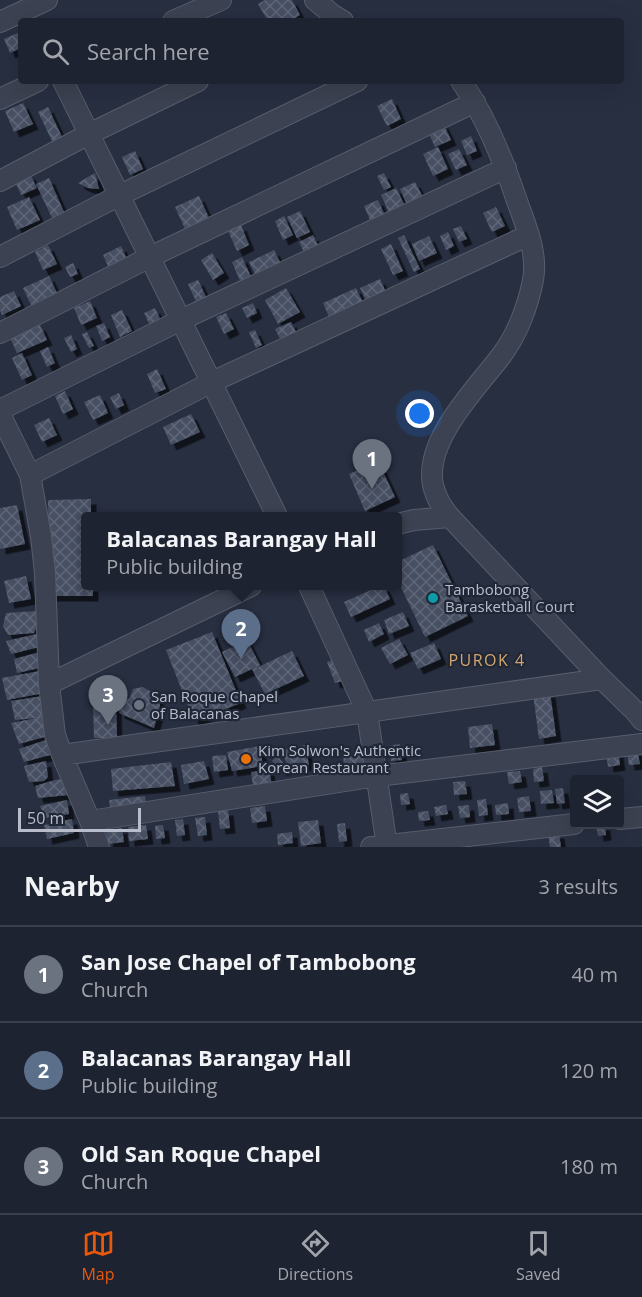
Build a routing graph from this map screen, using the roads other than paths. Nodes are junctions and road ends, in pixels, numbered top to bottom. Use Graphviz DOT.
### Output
graph roads {
  1 [pos="221,0"];
  2 [pos="315,0"];
  3 [pos="35,7"];
  4 [pos="180,18"];
  5 [pos="331,18"];
  6 [pos="0,22"];
  7 [pos="32,84"];
  8 [pos="64,84"];
  9 [pos="192,84"];
  10 [pos="351,84"];
  11 [pos="463,84"];
  12 [pos="0,99"];
  13 [pos="475,102"];
  14 [pos="89,134"];
  15 [pos="506,168"];
  16 [pos="0,181"];
  17 [pos="118,196"];
  18 [pos="529,236"];
  19 [pos="0,257"];
  20 [pos="150,257"];
  21 [pos="181,320"];
  22 [pos="0,333"];
  23 [pos="212,382"];
  24 [pos="0,412"];
  25 [pos="30,475"];
  26 [pos="274,512"];
  27 [pos="450,518"];
  28 [pos="402,523"];
  29 [pos="241,590"];
  30 [pos="311,590"];
  31 [pos="602,680"];
  32 [pos="49,684"];
  33 [pos="367,712"];
  34 [pos="642,720"];
  35 [pos="642,744"];
  36 [pos="62,755"];
  37 [pos="377,776"];
  38 [pos="642,817"];
  39 [pos="624,819"];
  40 [pos="90,821"];
  41 [pos="570,824"];
  42 [pos="382,846"];
  43 [pos="99,847"];
  1 -- 4 [label="street"];
  2 -- 5 [label="street"];
  3 -- 6 [label="street"];
  7 -- 12 [label="street"];
  8 -- 14 [label="street"];
  9 -- 14 [label="street"];
  10 -- 17 [label="street"];
  11 -- 13 [label="street"];
  13 -- 15 [label="street"];
  13 -- 20 [label="street"];
  14 -- 16 [label="street"];
  14 -- 17 [label="street"];
  15 -- 18 [label="street"];
  15 -- 21 [label="street"];
  17 -- 19 [label="street"];
  17 -- 20 [label="street"];
  18 -- 23 [label="street"];
  18 -- 27 [label="street"];
  20 -- 21 [label="street"];
  20 -- 22 [label="street"];
  21 -- 23 [label="street"];
  21 -- 24 [label="street"];
  23 -- 25 [label="street"];
  23 -- 26 [label="street"];
  24 -- 25 [label="street"];
  25 -- 32 [label="street"];
  27 -- 28 [label="street"];
  27 -- 31 [label="street"];
  29 -- 32 [label="street"];
  30 -- 33 [label="street"];
  31 -- 33 [label="street"];
  31 -- 34 [label="street"];
  32 -- 36 [label="street"];
  33 -- 36 [label="street"];
  33 -- 37 [label="street"];
  35 -- 37 [label="street"];
  36 -- 40 [label="street"];
  37 -- 40 [label="street"];
  37 -- 42 [label="street"];
  38 -- 39 [label="street"];
  40 -- 43 [label="street"];
  41 -- 42 [label="street"];
}
